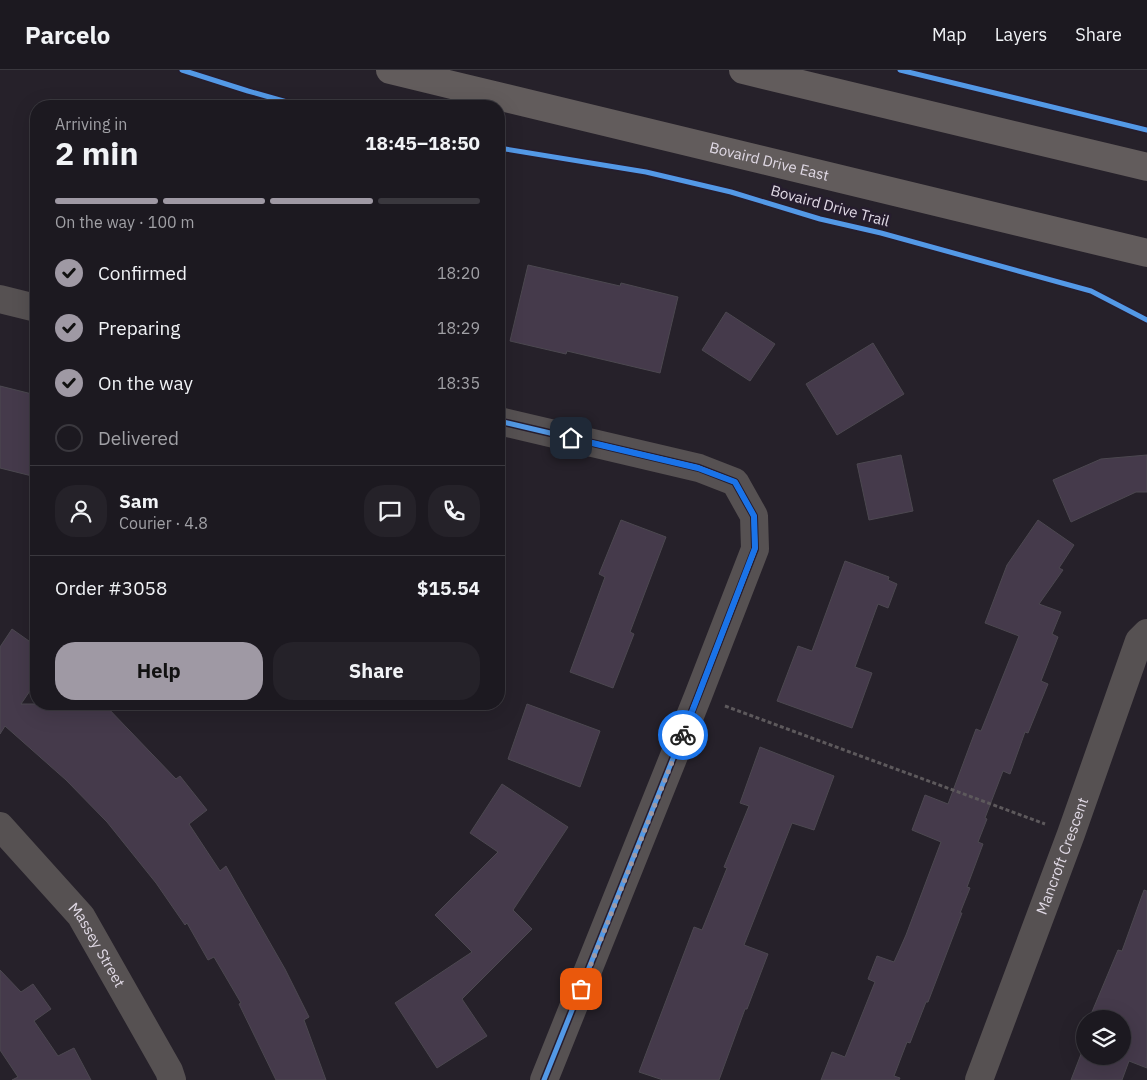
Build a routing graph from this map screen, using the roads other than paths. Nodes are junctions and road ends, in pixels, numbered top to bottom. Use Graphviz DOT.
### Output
graph roads {
  1 [pos="390,70"];
  2 [pos="743,70"];
  3 [pos="1147,166"];
  4 [pos="1147,253"];
  5 [pos="0,299"];
  6 [pos="30,306"];
  7 [pos="505,421"];
  8 [pos="1147,633"];
  9 [pos="0,826"];
  10 [pos="172,1080"];
  11 [pos="544,1080"];
  12 [pos="979,1080"];
  1 -- 4 [label="main road, Bovaird Drive East"];
  2 -- 3 [label="main road"];
  5 -- 6 [label="street"];
  7 -- 11 [label="street"];
  8 -- 12 [label="street, Mancroft Crescent"];
  9 -- 10 [label="street, Massey Street"];
}
